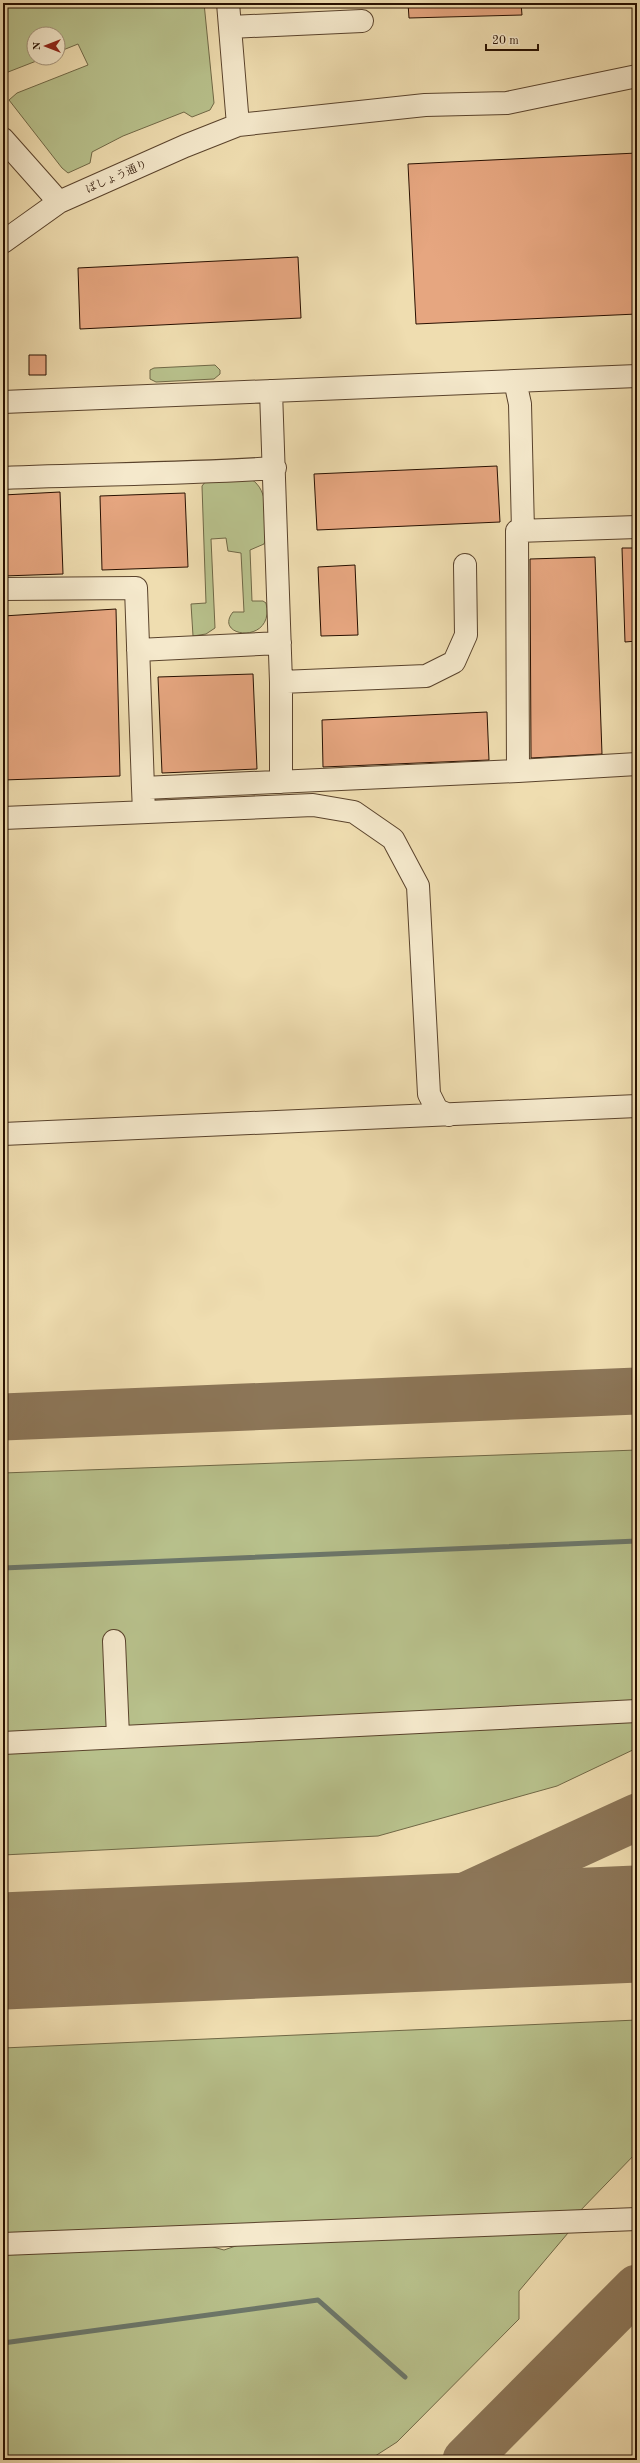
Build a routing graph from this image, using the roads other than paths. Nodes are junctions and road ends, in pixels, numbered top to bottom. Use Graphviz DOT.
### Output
graph roads {
  1 [pos="228,3"];
  2 [pos="362,21"];
  3 [pos="230,27"];
  4 [pos="637,76"];
  5 [pos="238,125"];
  6 [pos="3,139"];
  7 [pos="59,202"];
  8 [pos="3,242"];
  9 [pos="637,376"];
  10 [pos="515,381"];
  11 [pos="272,391"];
  12 [pos="3,402"];
  13 [pos="275,468"];
  14 [pos="3,478"];
  15 [pos="637,527"];
  16 [pos="523,531"];
  17 [pos="464,565"];
  18 [pos="3,589"];
  19 [pos="280,644"];
  20 [pos="138,650"];
  21 [pos="281,682"];
  22 [pos="637,764"];
  23 [pos="518,771"];
  24 [pos="281,782"];
  25 [pos="143,788"];
  26 [pos="144,812"];
  27 [pos="3,818"];
  28 [pos="637,1106"];
  29 [pos="449,1114"];
  30 [pos="3,1134"];
  31 [pos="114,1642"];
  32 [pos="637,1711"];
  33 [pos="118,1737"];
  34 [pos="3,1743"];
  35 [pos="637,2219"];
  36 [pos="3,2244"];
  1 -- 3 [label="lane"];
  2 -- 3 [label="lane"];
  3 -- 5 [label="lane"];
  4 -- 5 [label="lane, ばしょう通り"];
  5 -- 7 [label="lane, ばしょう通り"];
  6 -- 7 [label="lane"];
  7 -- 8 [label="lane, ばしょう通り"];
  9 -- 10 [label="lane"];
  10 -- 11 [label="lane"];
  10 -- 16 [label="lane"];
  11 -- 12 [label="lane"];
  11 -- 13 [label="lane"];
  13 -- 14 [label="lane"];
  13 -- 19 [label="lane"];
  15 -- 16 [label="lane"];
  16 -- 23 [label="lane"];
  17 -- 21 [label="lane"];
  18 -- 20 [label="lane"];
  19 -- 20 [label="lane"];
  19 -- 21 [label="lane"];
  20 -- 25 [label="lane"];
  21 -- 24 [label="lane"];
  22 -- 23 [label="lane"];
  23 -- 24 [label="lane"];
  24 -- 25 [label="lane"];
  25 -- 26 [label="lane"];
  26 -- 27 [label="lane"];
  26 -- 29 [label="lane"];
  28 -- 29 [label="lane"];
  29 -- 30 [label="lane"];
  31 -- 33 [label="lane"];
  32 -- 33 [label="lane"];
  33 -- 34 [label="lane"];
  35 -- 36 [label="lane"];
}
